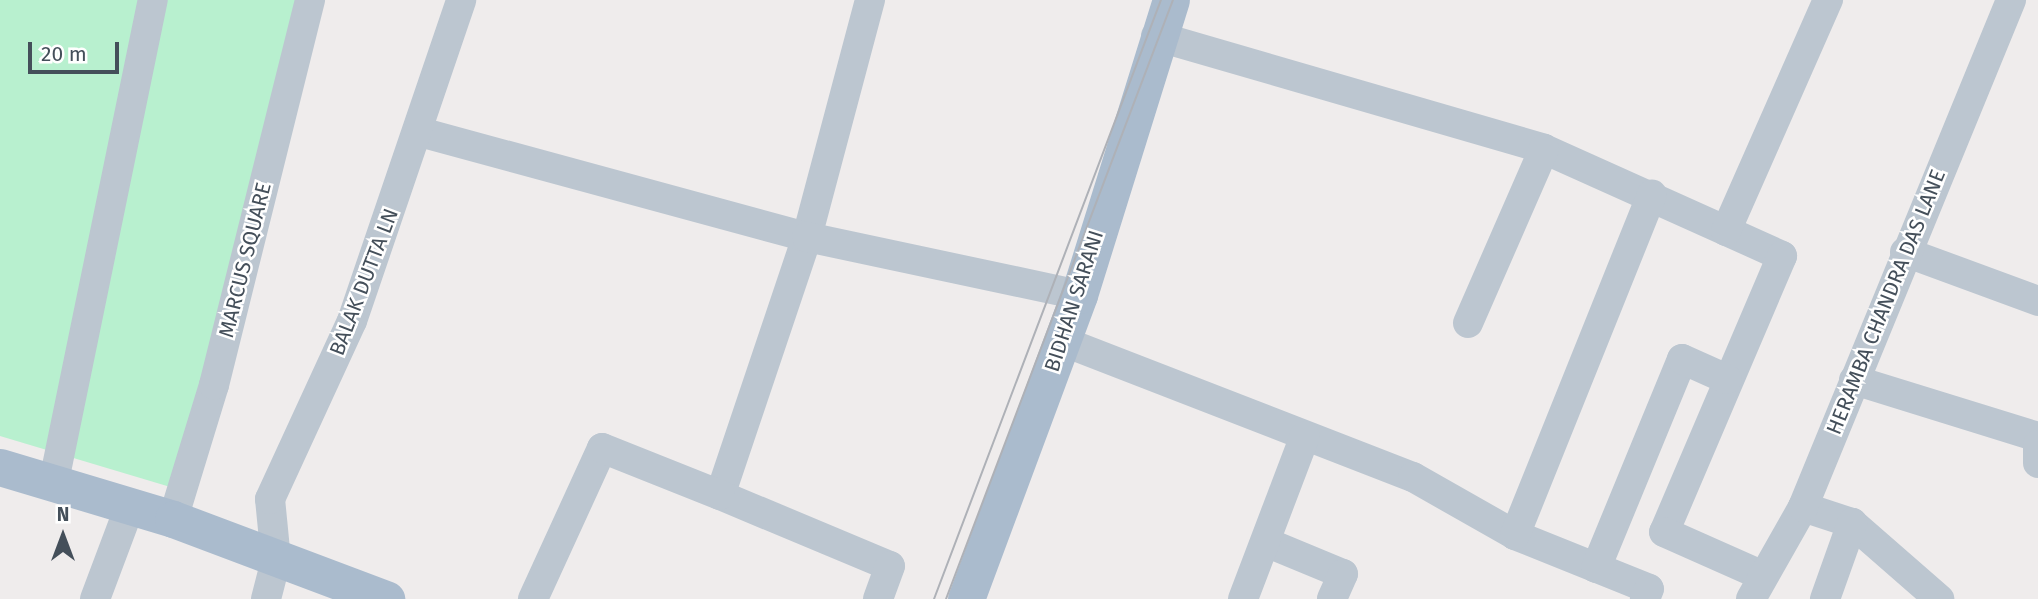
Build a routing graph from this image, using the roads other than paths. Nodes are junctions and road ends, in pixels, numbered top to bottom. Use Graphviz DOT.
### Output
graph roads {
  1 [pos="153,0"];
  2 [pos="310,0"];
  3 [pos="461,0"];
  4 [pos="870,0"];
  5 [pos="1171,0"];
  6 [pos="1828,0"];
  7 [pos="2011,0"];
  8 [pos="1156,36"];
  9 [pos="420,132"];
  10 [pos="1544,149"];
  11 [pos="1652,194"];
  12 [pos="1726,231"];
  13 [pos="807,237"];
  14 [pos="1905,252"];
  15 [pos="1079,295"];
  16 [pos="2038,301"];
  17 [pos="1468,323"];
  18 [pos="1062,341"];
  19 [pos="1727,379"];
  20 [pos="1853,380"];
  21 [pos="1305,436"];
  22 [pos="2038,437"];
  23 [pos="2038,445"];
  24 [pos="2038,463"];
  25 [pos="0,467"];
  26 [pos="54,481"];
  27 [pos="720,495"];
  28 [pos="130,506"];
  29 [pos="1803,507"];
  30 [pos="173,519"];
  31 [pos="1852,523"];
  32 [pos="1514,535"];
  33 [pos="1268,543"];
  34 [pos="276,560"];
  35 [pos="1596,568"];
  36 [pos="1756,587"];
  37 [pos="95,599"];
  38 [pos="266,599"];
  39 [pos="386,599"];
  40 [pos="533,599"];
  41 [pos="878,599"];
  42 [pos="966,599"];
  43 [pos="1243,599"];
  44 [pos="1332,599"];
  45 [pos="1646,599"];
  46 [pos="1825,599"];
  47 [pos="1939,599"];
  1 -- 26 [label="lane"];
  2 -- 30 [label="lane, MARCUS SQUARE"];
  3 -- 9 [label="lane, BALAK DUTTA LN"];
  4 -- 13 [label="lane"];
  5 -- 8 [label="main road, BIDHAN SARANI"];
  6 -- 12 [label="lane"];
  7 -- 14 [label="lane, HERAMBA CHANDRA DAS LANE"];
  8 -- 10 [label="lane"];
  8 -- 15 [label="main road, BIDHAN SARANI"];
  9 -- 13 [label="lane"];
  9 -- 34 [label="lane, BALAK DUTTA LN"];
  10 -- 11 [label="lane"];
  10 -- 17 [label="lane"];
  11 -- 12 [label="lane"];
  11 -- 32 [label="lane"];
  12 -- 19 [label="lane"];
  13 -- 15 [label="lane"];
  13 -- 27 [label="lane"];
  14 -- 16 [label="lane"];
  14 -- 20 [label="lane, HERAMBA CHANDRA DAS LANE"];
  15 -- 18 [label="main road, BIDHAN SARANI"];
  18 -- 21 [label="lane"];
  18 -- 42 [label="main road, BIDHAN SARANI"];
  19 -- 35 [label="lane"];
  19 -- 36 [label="lane"];
  20 -- 22 [label="lane"];
  20 -- 29 [label="lane, HERAMBA CHANDRA DAS LANE"];
  21 -- 32 [label="lane"];
  21 -- 33 [label="lane"];
  23 -- 24 [label="lane"];
  25 -- 26 [label="main road"];
  26 -- 28 [label="main road"];
  27 -- 40 [label="lane"];
  27 -- 41 [label="lane"];
  28 -- 30 [label="main road"];
  28 -- 37 [label="lane"];
  29 -- 31 [label="lane"];
  29 -- 36 [label="lane, HERAMBA CHANDRA DAS LANE"];
  30 -- 34 [label="main road"];
  31 -- 46 [label="lane"];
  31 -- 47 [label="lane"];
  32 -- 35 [label="lane"];
  33 -- 43 [label="lane"];
  33 -- 44 [label="lane"];
  34 -- 38 [label="lane, BALAK DUTTA LN"];
  34 -- 39 [label="main road"];
  35 -- 45 [label="lane"];
}
